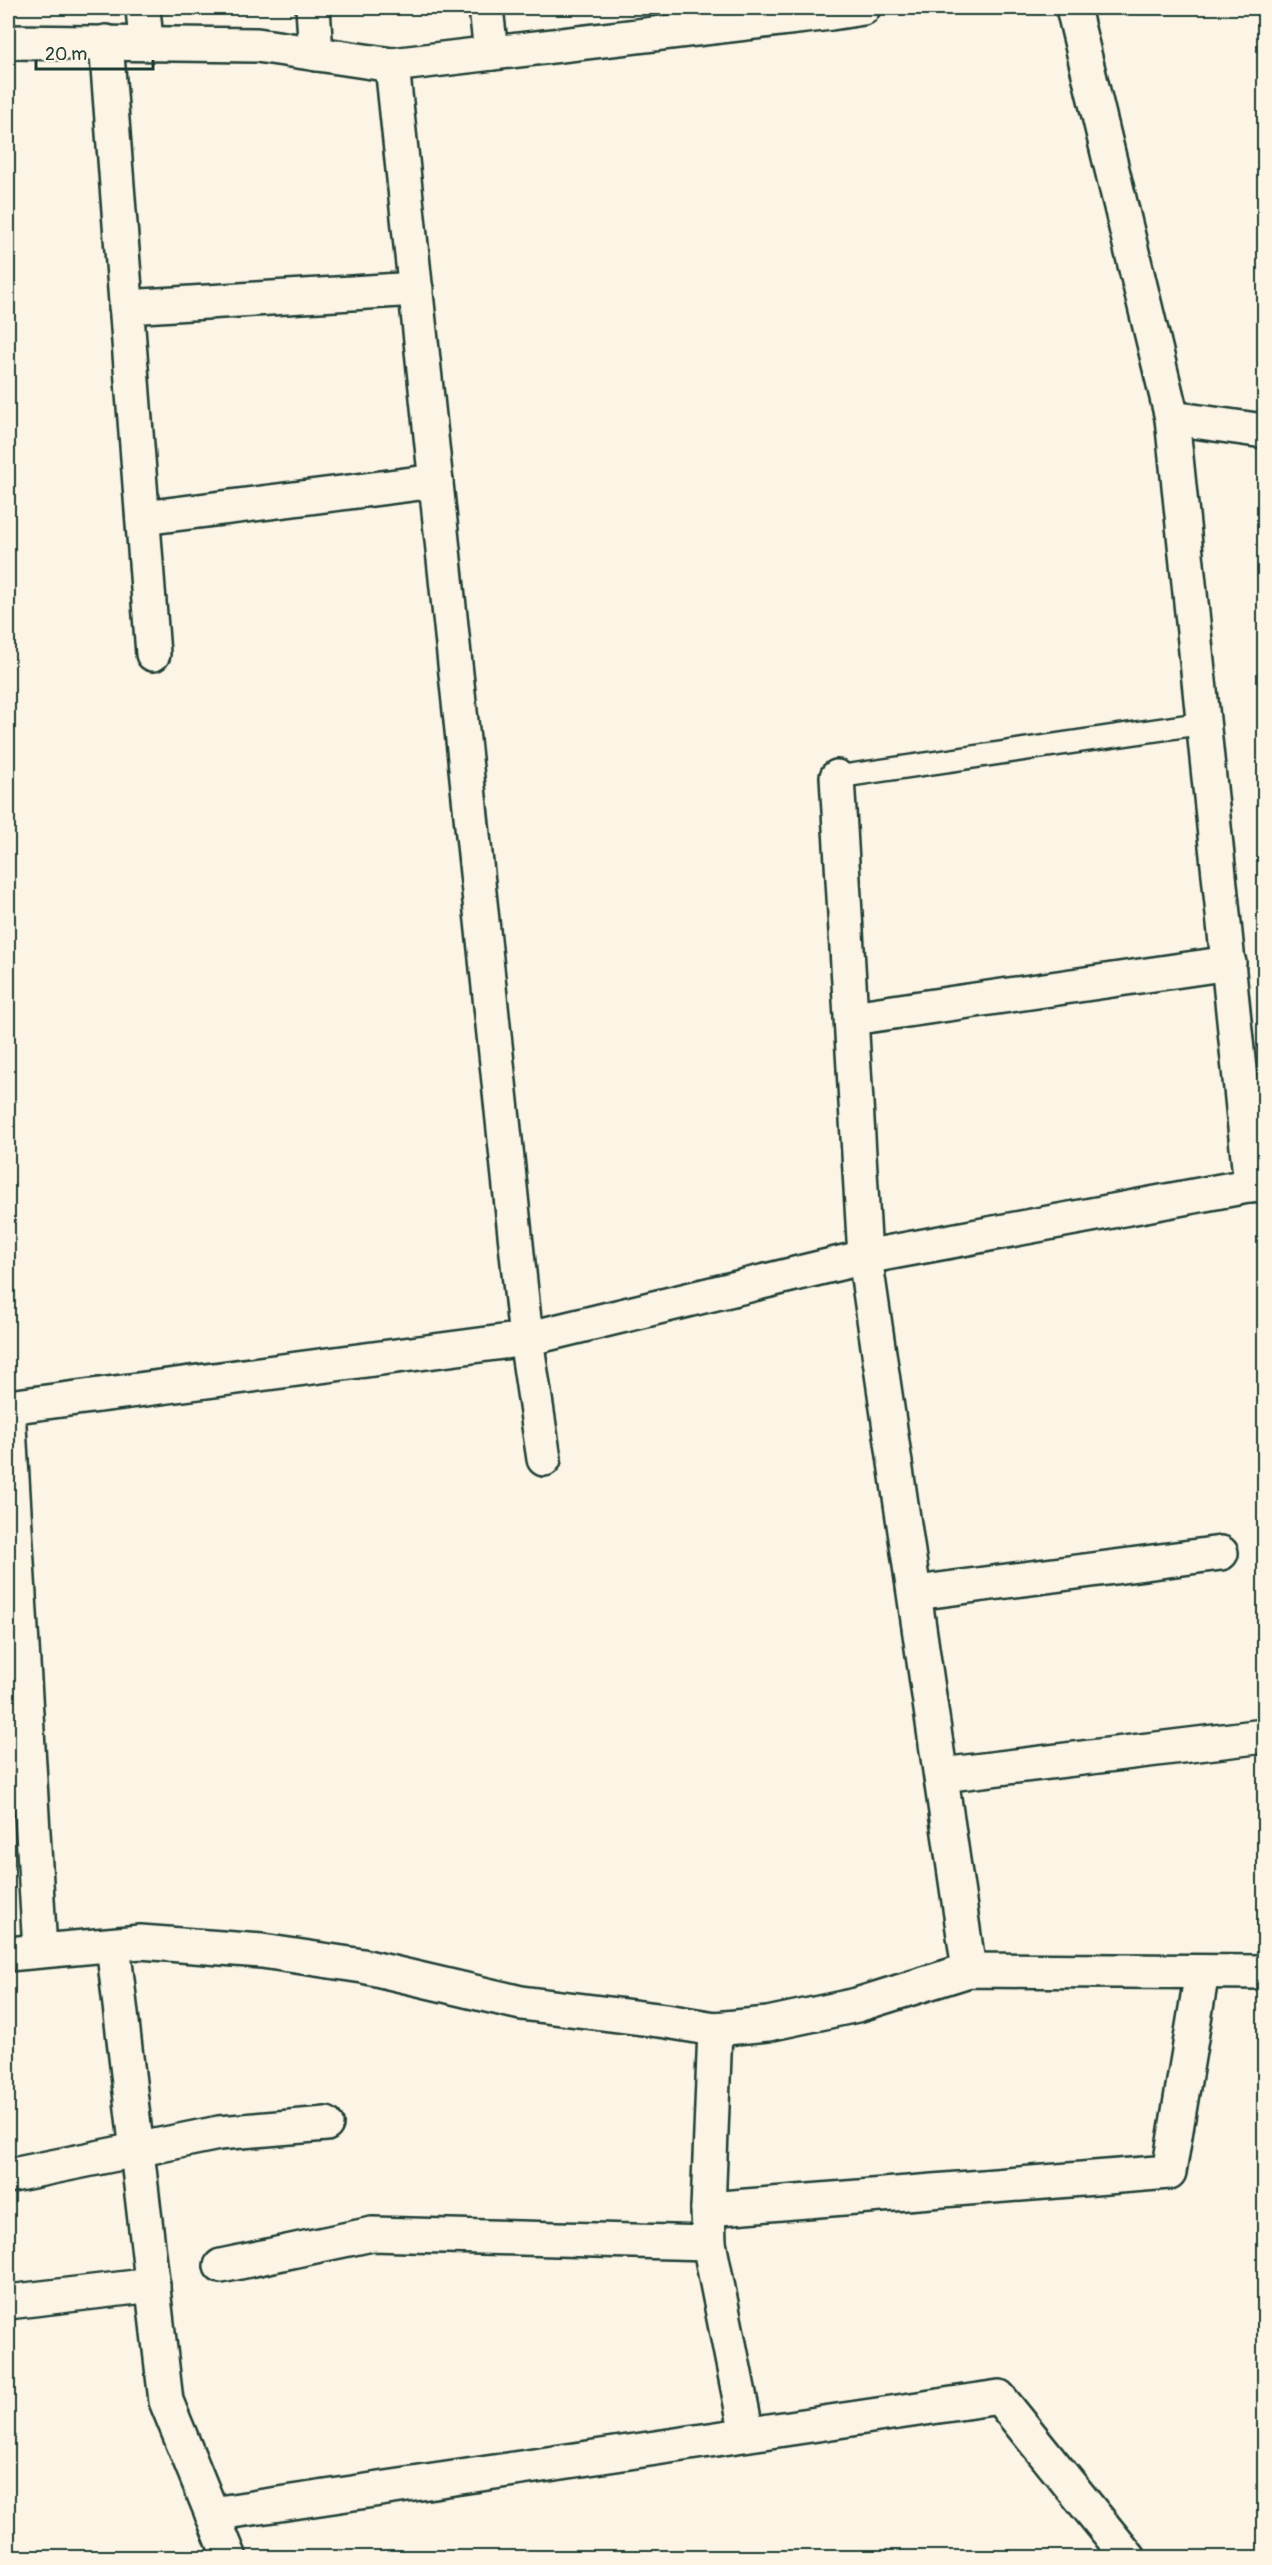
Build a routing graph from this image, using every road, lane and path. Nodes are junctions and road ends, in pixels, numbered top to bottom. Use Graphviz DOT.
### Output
graph roads {
  1 [pos="143,8"];
  2 [pos="313,8"];
  3 [pos="486,8"];
  4 [pos="863,8"];
  5 [pos="1073,8"];
  6 [pos="830,10"];
  7 [pos="8,42"];
  8 [pos="106,42"];
  9 [pos="146,42"];
  10 [pos="491,53"];
  11 [pos="316,54"];
  12 [pos="392,65"];
  13 [pos="416,289"];
  14 [pos="126,307"];
  15 [pos="1172,418"];
  16 [pos="1264,431"];
  17 [pos="436,481"];
  18 [pos="143,518"];
  19 [pos="153,654"];
  20 [pos="1204,723"];
  21 [pos="837,777"];
  22 [pos="1228,963"];
  23 [pos="852,1018"];
  24 [pos="1258,1185"];
  25 [pos="865,1257"];
  26 [pos="526,1339"];
  27 [pos="8,1409"];
  28 [pos="544,1459"];
  29 [pos="1221,1552"];
  30 [pos="916,1593"];
  31 [pos="1264,1736"];
  32 [pos="942,1775"];
  33 [pos="113,1945"];
  34 [pos="40,1950"];
  35 [pos="8,1954"];
  36 [pos="969,1970"];
  37 [pos="1202,1972"];
  38 [pos="1264,1972"];
  39 [pos="715,2029"];
  40 [pos="326,2124"];
  41 [pos="137,2150"];
  42 [pos="8,2176"];
  43 [pos="708,2209"];
  44 [pos="709,2243"];
  45 [pos="221,2266"];
  46 [pos="153,2285"];
  47 [pos="8,2302"];
  48 [pos="747,2434"];
  49 [pos="212,2514"];
  50 [pos="1128,2557"];
  51 [pos="230,2558"];
  1 -- 9 [label="street"];
  2 -- 11 [label="street"];
  3 -- 10 [label="street"];
  4 -- 6 [label="street"];
  5 -- 15 [label="street"];
  6 -- 10 [label="street"];
  7 -- 8 [label="street"];
  8 -- 9 [label="street"];
  8 -- 14 [label="street"];
  9 -- 11 [label="street"];
  10 -- 12 [label="street"];
  11 -- 12 [label="street"];
  12 -- 13 [label="street"];
  13 -- 14 [label="street"];
  13 -- 17 [label="street"];
  14 -- 18 [label="street"];
  15 -- 16 [label="street"];
  15 -- 20 [label="street"];
  17 -- 18 [label="street"];
  17 -- 26 [label="street"];
  18 -- 19 [label="street"];
  20 -- 21 [label="lane"];
  20 -- 22 [label="street"];
  21 -- 23 [label="street"];
  22 -- 23 [label="street"];
  22 -- 24 [label="street"];
  23 -- 25 [label="street"];
  24 -- 25 [label="street"];
  25 -- 26 [label="street"];
  25 -- 30 [label="street"];
  26 -- 27 [label="street"];
  26 -- 28 [label="street"];
  27 -- 34 [label="street"];
  29 -- 30 [label="street"];
  30 -- 32 [label="street"];
  31 -- 32 [label="street"];
  32 -- 36 [label="street"];
  33 -- 34 [label="street"];
  33 -- 39 [label="street"];
  33 -- 41 [label="street"];
  34 -- 35 [label="street"];
  36 -- 37 [label="street"];
  36 -- 39 [label="street"];
  37 -- 38 [label="street"];
  37 -- 43 [label="street"];
  39 -- 43 [label="street"];
  40 -- 41 [label="street"];
  41 -- 42 [label="street"];
  41 -- 46 [label="street"];
  43 -- 44 [label="street"];
  44 -- 45 [label="street"];
  44 -- 48 [label="street"];
  46 -- 47 [label="street"];
  46 -- 49 [label="street"];
  48 -- 49 [label="street"];
  48 -- 50 [label="street"];
  49 -- 51 [label="street"];
}
